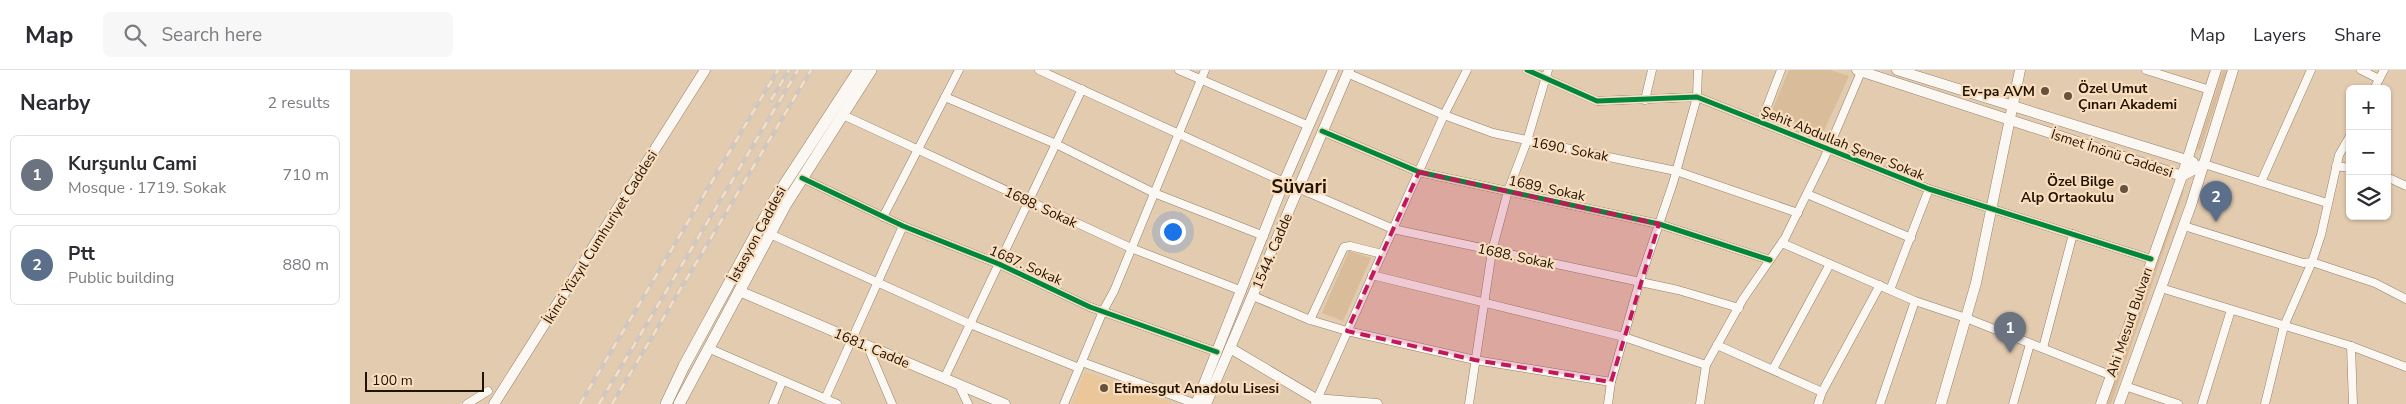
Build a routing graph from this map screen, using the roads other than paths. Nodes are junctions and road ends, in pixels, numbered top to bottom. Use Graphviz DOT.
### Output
graph roads {
  1 [pos="704,70"];
  2 [pos="859,70"];
  3 [pos="871,70"];
  4 [pos="959,70"];
  5 [pos="1179,70"];
  6 [pos="1204,70"];
  7 [pos="1333,70"];
  8 [pos="1467,70"];
  9 [pos="1527,70"];
  10 [pos="1548,70"];
  11 [pos="1652,70"];
  12 [pos="1698,70"];
  13 [pos="1781,70"];
  14 [pos="1898,70"];
  15 [pos="2020,70"];
  16 [pos="2146,70"];
  17 [pos="2216,70"];
  18 [pos="2233,70"];
  19 [pos="2311,70"];
  20 [pos="2361,70"];
  21 [pos="2384,70"];
  22 [pos="1042,71"];
  23 [pos="1348,71"];
  24 [pos="1859,71"];
  25 [pos="1201,79"];
  26 [pos="1545,79"];
  27 [pos="2378,79"];
  28 [pos="2376,85"];
  29 [pos="1082,90"];
  30 [pos="2210,90"];
  31 [pos="945,97"];
  32 [pos="1697,97"];
  33 [pos="1645,100"];
  34 [pos="2012,107"];
  35 [pos="843,115"];
  36 [pos="1444,115"];
  37 [pos="2010,119"];
  38 [pos="1761,122"];
  39 [pos="1309,126"];
  40 [pos="1322,131"];
  41 [pos="1178,132"];
  42 [pos="1527,140"];
  43 [pos="1056,144"];
  44 [pos="2346,145"];
  45 [pos="1829,148"];
  46 [pos="918,150"];
  47 [pos="2187,160"];
  48 [pos="2204,164"];
  49 [pos="2336,166"];
  50 [pos="2346,167"];
  51 [pos="1676,171"];
  52 [pos="1419,172"];
  53 [pos="2182,176"];
  54 [pos="802,178"];
  55 [pos="2391,179"];
  56 [pos="1284,182"];
  57 [pos="2261,182"];
  58 [pos="2406,186"];
  59 [pos="1298,188"];
  60 [pos="1929,189"];
  61 [pos="1508,191"];
  62 [pos="1154,193"];
  63 [pos="1807,194"];
  64 [pos="1029,202"];
  65 [pos="2328,203"];
  66 [pos="1992,209"];
  67 [pos="1798,213"];
  68 [pos="883,217"];
  69 [pos="1659,224"];
  70 [pos="903,226"];
  71 [pos="2184,226"];
  72 [pos="1393,229"];
  73 [pos="770,234"];
  74 [pos="2073,234"];
  75 [pos="1264,236"];
  76 [pos="1911,238"];
  77 [pos="1782,243"];
  78 [pos="1131,248"];
  79 [pos="1492,250"];
  80 [pos="1382,254"];
  81 [pos="2151,259"];
  82 [pos="1770,260"];
  83 [pos="2312,262"];
  84 [pos="999,264"];
  85 [pos="1830,264"];
  86 [pos="1372,275"];
  87 [pos="877,282"];
  88 [pos="1640,283"];
  89 [pos="1880,285"];
  90 [pos="2161,288"];
  91 [pos="739,290"];
  92 [pos="1890,290"];
  93 [pos="1242,291"];
  94 [pos="1253,296"];
  95 [pos="2406,299"];
  96 [pos="1915,301"];
  97 [pos="1484,304"];
  98 [pos="1739,308"];
  99 [pos="2231,310"];
  100 [pos="1103,311"];
  101 [pos="1966,318"];
  102 [pos="1310,320"];
  103 [pos="970,324"];
  104 [pos="2284,326"];
  105 [pos="1347,331"];
  106 [pos="1624,337"];
  107 [pos="851,339"];
  108 [pos="2030,344"];
  109 [pos="867,346"];
  110 [pos="1717,346"];
  111 [pos="2351,346"];
  112 [pos="708,348"];
  113 [pos="1230,348"];
  114 [pos="2043,348"];
  115 [pos="1217,352"];
  116 [pos="1475,360"];
  117 [pos="1080,365"];
  118 [pos="1706,365"];
  119 [pos="2406,367"];
  120 [pos="1773,369"];
  121 [pos="2110,375"];
  122 [pos="944,379"];
  123 [pos="782,382"];
  124 [pos="1611,382"];
  125 [pos="959,385"];
  126 [pos="2125,386"];
  127 [pos="488,391"];
  128 [pos="1822,392"];
  129 [pos="824,399"];
  130 [pos="1316,401"];
  131 [pos="467,404"];
  132 [pos="494,404"];
  133 [pos="666,404"];
  134 [pos="679,404"];
  135 [pos="773,404"];
  136 [pos="837,404"];
  137 [pos="892,404"];
  138 [pos="968,404"];
  139 [pos="1005,404"];
  140 [pos="1064,404"];
  141 [pos="1196,404"];
  142 [pos="1206,404"];
  143 [pos="1377,404"];
  144 [pos="1469,404"];
  145 [pos="1608,404"];
  146 [pos="1700,404"];
  147 [pos="1818,404"];
  148 [pos="1880,404"];
  149 [pos="1941,404"];
  150 [pos="2013,404"];
  151 [pos="2100,404"];
  152 [pos="2119,404"];
  153 [pos="2178,404"];
  154 [pos="2202,404"];
  155 [pos="2265,404"];
  156 [pos="2353,404"];
  1 -- 132 [label="main road, İkinci Yüzyıl Cumhuriyet Caddesi"];
  2 -- 133 [label="main road, İstasyon Caddesi"];
  3 -- 35 [label="main road, İstasyon Caddesi"];
  4 -- 31 [label="street"];
  5 -- 25 [label="street"];
  6 -- 25 [label="street"];
  7 -- 39 [label="main road, 1544. Cadde"];
  8 -- 36 [label="street"];
  9 -- 26 [label="street, Şehit Abdullah Şener Sokak"];
  10 -- 26 [label="street"];
  11 -- 33 [label="street"];
  12 -- 32 [label="street"];
  13 -- 38 [label="street"];
  14 -- 34 [label="main road, İsmet İnönü Caddesi"];
  15 -- 34 [label="main road"];
  16 -- 30 [label="street"];
  17 -- 30 [label="main road, Ahi Mesud Bulvarı"];
  18 -- 48 [label="main road, Ahi Mesud Bulvarı"];
  19 -- 57 [label="street"];
  20 -- 27 [label="street"];
  21 -- 27 [label="street"];
  22 -- 29 [label="street"];
  23 -- 36 [label="street, 1690. Sokak"];
  23 -- 40 [label="main road, 1544. Cadde"];
  24 -- 37 [label="main road, İsmet İnönü Caddesi"];
  24 -- 45 [label="street"];
  25 -- 39 [label="street"];
  25 -- 41 [label="street"];
  26 -- 33 [label="street, Şehit Abdullah Şener Sokak"];
  26 -- 42 [label="street"];
  27 -- 28 [label="street"];
  29 -- 41 [label="street"];
  29 -- 43 [label="street"];
  30 -- 47 [label="main road, Ahi Mesud Bulvarı"];
  31 -- 43 [label="street"];
  31 -- 46 [label="street"];
  32 -- 33 [label="street, Şehit Abdullah Şener Sokak"];
  32 -- 38 [label="street, Şehit Abdullah Şener Sokak"];
  32 -- 51 [label="street"];
  34 -- 37 [label="main road"];
  34 -- 47 [label="main road, İsmet İnönü Caddesi"];
  35 -- 46 [label="street, 1688. Sokak"];
  35 -- 54 [label="main road, İstasyon Caddesi"];
  36 -- 42 [label="street, 1690. Sokak"];
  36 -- 52 [label="street"];
  37 -- 53 [label="main road, İsmet İnönü Caddesi"];
  37 -- 66 [label="main road"];
  38 -- 45 [label="street, Şehit Abdullah Şener Sokak"];
  39 -- 56 [label="main road, 1544. Cadde"];
  40 -- 52 [label="street, 1689. Sokak"];
  40 -- 59 [label="main road, 1544. Cadde"];
  41 -- 56 [label="street"];
  41 -- 62 [label="street"];
  42 -- 51 [label="street, 1690. Sokak"];
  42 -- 61 [label="street"];
  43 -- 62 [label="street"];
  43 -- 64 [label="street"];
  44 -- 49 [label="street"];
  45 -- 60 [label="street, Şehit Abdullah Şener Sokak"];
  45 -- 63 [label="street"];
  46 -- 64 [label="street, 1688. Sokak"];
  46 -- 68 [label="street"];
  47 -- 48 [label="main road, İsmet İnönü Caddesi"];
  47 -- 53 [label="main road, Ahi Mesud Bulvarı"];
  48 -- 53 [label="main road, İsmet İnönü Caddesi"];
  48 -- 57 [label="street"];
  48 -- 71 [label="main road, Ahi Mesud Bulvarı"];
  49 -- 50 [label="street"];
  49 -- 65 [label="street"];
  51 -- 67 [label="street, 1690. Sokak"];
  51 -- 69 [label="street"];
  52 -- 61 [label="street, 1689. Sokak"];
  52 -- 72 [label="street"];
  53 -- 81 [label="main road, Ahi Mesud Bulvarı"];
  54 -- 68 [label="street, 1687. Sokak"];
  54 -- 73 [label="main road, İstasyon Caddesi"];
  55 -- 58 [label="street"];
  56 -- 75 [label="main road, 1544. Cadde"];
  57 -- 65 [label="street"];
  59 -- 72 [label="street, 1688. Sokak"];
  59 -- 94 [label="main road, 1544. Cadde"];
  60 -- 66 [label="street, Şehit Abdullah Şener Sokak"];
  60 -- 76 [label="street"];
  61 -- 69 [label="street, 1689. Sokak"];
  61 -- 79 [label="street"];
  62 -- 75 [label="street"];
  62 -- 78 [label="street"];
  63 -- 67 [label="street"];
  63 -- 76 [label="street"];
  64 -- 78 [label="street, 1688. Sokak"];
  64 -- 84 [label="street"];
  65 -- 83 [label="street"];
  66 -- 74 [label="street, Şehit Abdullah Şener Sokak"];
  66 -- 101 [label="main road"];
  67 -- 77 [label="street"];
  68 -- 70 [label="street, 1687. Sokak"];
  69 -- 82 [label="street, 1689. Sokak"];
  69 -- 88 [label="street"];
  70 -- 84 [label="street, 1687. Sokak"];
  70 -- 87 [label="street"];
  71 -- 83 [label="street"];
  71 -- 90 [label="main road, Ahi Mesud Bulvarı"];
  72 -- 79 [label="street, 1688. Sokak"];
  72 -- 80 [label="street"];
  73 -- 87 [label="street"];
  73 -- 91 [label="main road, İstasyon Caddesi"];
  74 -- 81 [label="street, Şehit Abdullah Şener Sokak"];
  74 -- 114 [label="street"];
  75 -- 93 [label="main road, 1544. Cadde"];
  76 -- 92 [label="street"];
  77 -- 82 [label="street"];
  77 -- 85 [label="street"];
  78 -- 93 [label="street, 1688. Sokak"];
  78 -- 100 [label="street"];
  79 -- 88 [label="street, 1688. Sokak"];
  79 -- 97 [label="street"];
  80 -- 86 [label="street"];
  80 -- 102 [label="street"];
  81 -- 121 [label="main road, Ahi Mesud Bulvarı"];
  82 -- 98 [label="street"];
  83 -- 95 [label="street"];
  83 -- 104 [label="street"];
  84 -- 100 [label="street, 1687. Sokak"];
  84 -- 103 [label="street"];
  85 -- 89 [label="street"];
  85 -- 120 [label="street"];
  86 -- 97 [label="street"];
  86 -- 105 [label="street"];
  87 -- 103 [label="street"];
  87 -- 107 [label="street"];
  88 -- 98 [label="street, 1688. Sokak"];
  88 -- 106 [label="street"];
  89 -- 92 [label="street"];
  89 -- 128 [label="street"];
  90 -- 99 [label="street"];
  90 -- 126 [label="main road, Ahi Mesud Bulvarı"];
  91 -- 107 [label="main road, 1681. Cadde"];
  91 -- 112 [label="main road, İstasyon Caddesi"];
  92 -- 96 [label="street"];
  93 -- 115 [label="main road, 1544. Cadde"];
  94 -- 102 [label="street"];
  94 -- 113 [label="main road, 1544. Cadde"];
  96 -- 101 [label="street"];
  96 -- 148 [label="street"];
  97 -- 106 [label="street"];
  97 -- 116 [label="street"];
  98 -- 110 [label="street"];
  99 -- 104 [label="street"];
  99 -- 154 [label="street"];
  100 -- 115 [label="street, 1687. Sokak"];
  100 -- 117 [label="street"];
  101 -- 108 [label="street"];
  101 -- 149 [label="main road"];
  102 -- 105 [label="street"];
  103 -- 117 [label="street"];
  103 -- 122 [label="street"];
  104 -- 111 [label="street"];
  104 -- 155 [label="street"];
  105 -- 116 [label="street"];
  105 -- 130 [label="street"];
  106 -- 118 [label="street"];
  106 -- 124 [label="street"];
  107 -- 109 [label="main road, 1681. Cadde"];
  107 -- 129 [label="street"];
  108 -- 114 [label="street"];
  108 -- 150 [label="street"];
  109 -- 122 [label="main road, 1681. Cadde"];
  109 -- 137 [label="street"];
  110 -- 118 [label="street"];
  110 -- 120 [label="street"];
  111 -- 119 [label="street"];
  111 -- 156 [label="street"];
  112 -- 123 [label="street"];
  112 -- 134 [label="main road, İstasyon Caddesi"];
  113 -- 130 [label="main road"];
  113 -- 142 [label="main road, 1544. Cadde"];
  114 -- 121 [label="street"];
  115 -- 141 [label="main road, 1544. Cadde"];
  116 -- 124 [label="street"];
  116 -- 144 [label="street"];
  117 -- 140 [label="street"];
  117 -- 141 [label="street"];
  118 -- 146 [label="street"];
  120 -- 128 [label="street"];
  121 -- 151 [label="main road, Ahi Mesud Bulvarı"];
  122 -- 125 [label="main road, 1681. Cadde"];
  123 -- 129 [label="street"];
  123 -- 135 [label="street"];
  124 -- 145 [label="street"];
  125 -- 138 [label="street"];
  125 -- 139 [label="main road, 1681. Cadde"];
  126 -- 152 [label="main road, Ahi Mesud Bulvarı"];
  126 -- 153 [label="street"];
  127 -- 131 [label="street"];
  128 -- 147 [label="street"];
  129 -- 136 [label="street"];
  130 -- 143 [label="main road"];
}
